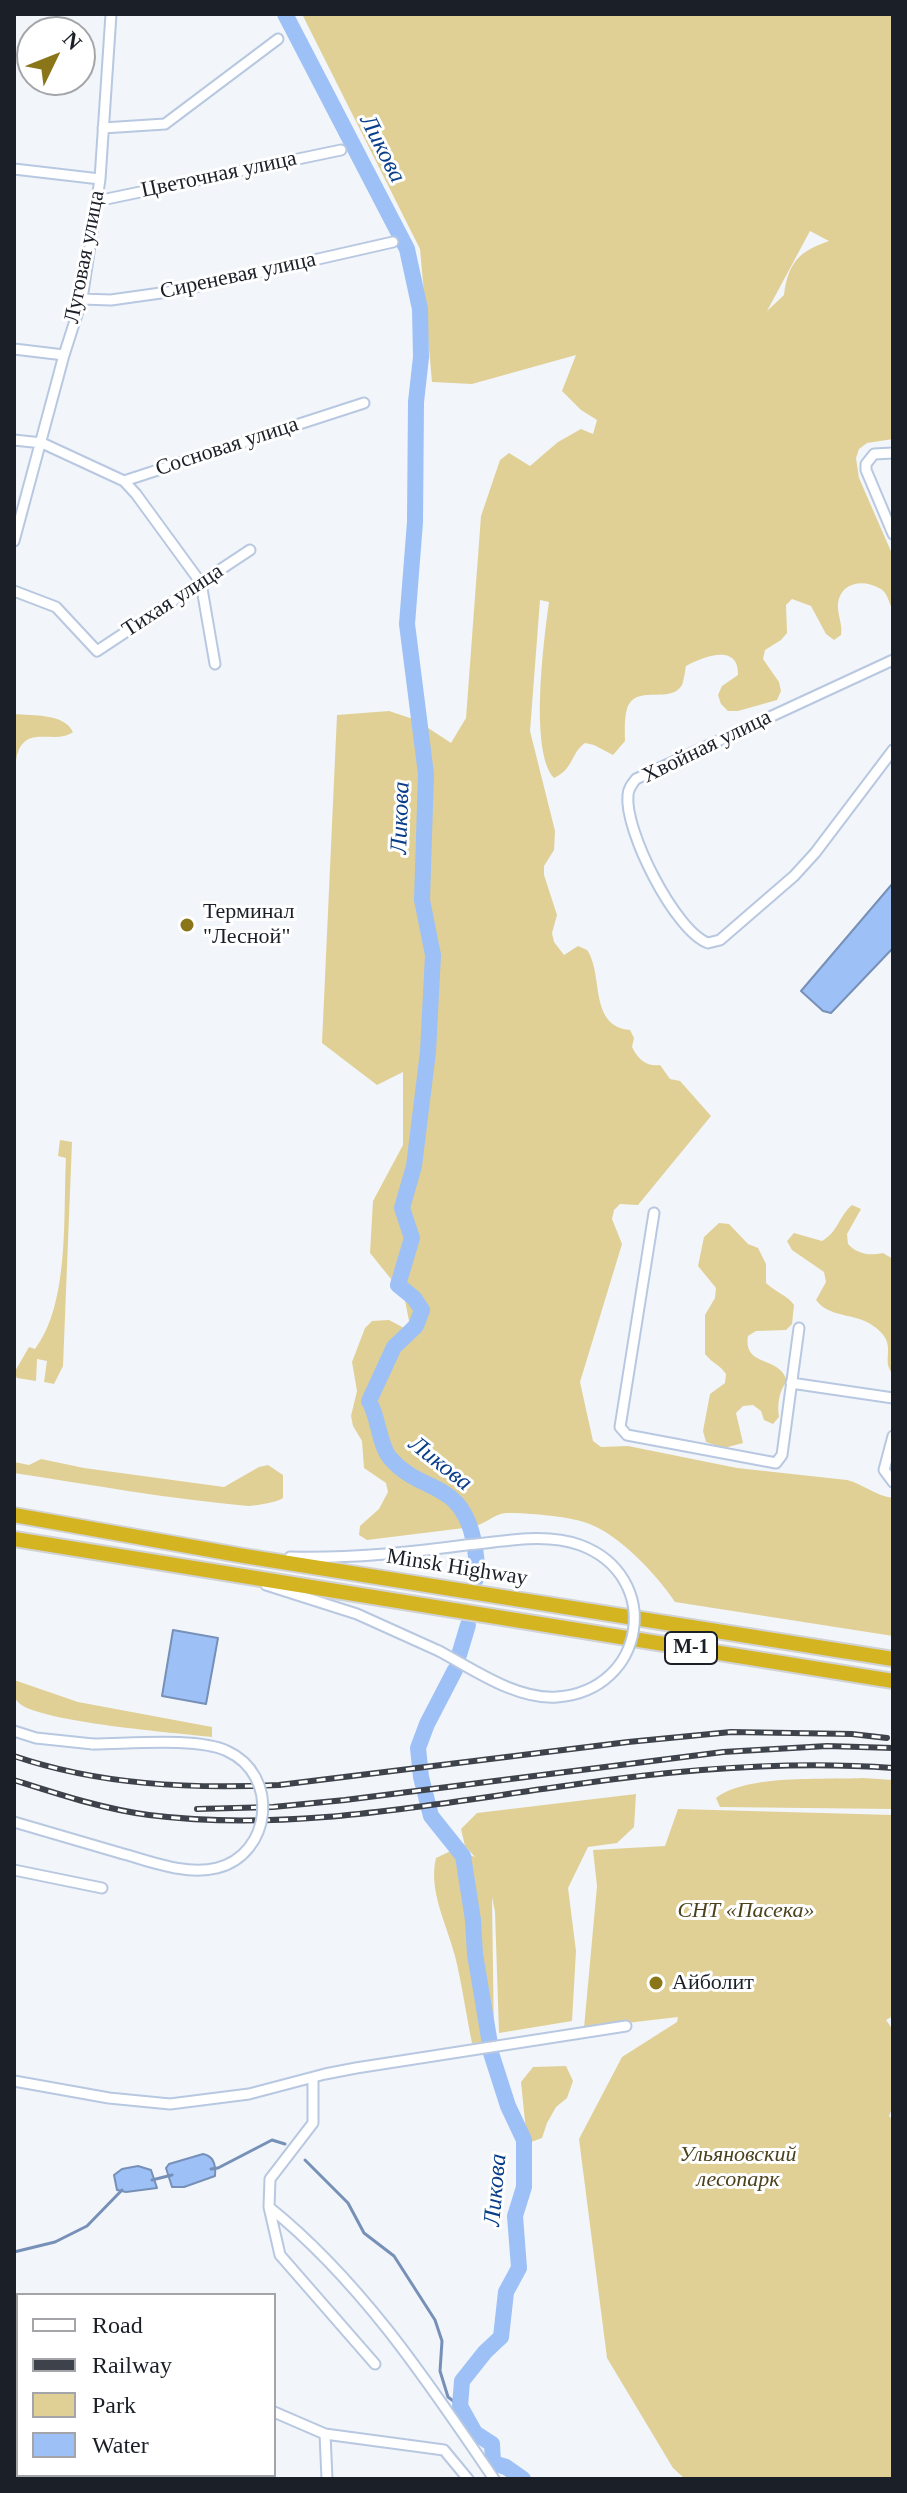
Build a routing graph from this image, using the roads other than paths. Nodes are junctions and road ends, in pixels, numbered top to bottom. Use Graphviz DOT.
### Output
graph roads {
  1 [pos="111,14"];
  2 [pos="278,39"];
  3 [pos="103,128"];
  4 [pos="341,150"];
  5 [pos="14,169"];
  6 [pos="100,179"];
  7 [pos="97,201"];
  8 [pos="393,242"];
  9 [pos="82,299"];
  10 [pos="14,349"];
  11 [pos="64,355"];
  12 [pos="364,403"];
  13 [pos="14,440"];
  14 [pos="42,443"];
  15 [pos="893,453"];
  16 [pos="124,481"];
  17 [pos="893,534"];
  18 [pos="14,541"];
  19 [pos="250,550"];
  20 [pos="201,583"];
  21 [pos="14,591"];
  22 [pos="893,660"];
  23 [pos="215,664"];
  24 [pos="893,750"];
  25 [pos="654,1213"];
  26 [pos="799,1328"];
  27 [pos="791,1383"];
  28 [pos="893,1398"];
  29 [pos="893,1436"];
  30 [pos="893,1482"];
  31 [pos="14,1515"];
  32 [pos="14,1539"];
  33 [pos="244,1556"];
  34 [pos="236,1576"];
  35 [pos="893,1659"];
  36 [pos="893,1681"];
  37 [pos="14,1731"];
  38 [pos="14,1822"];
  39 [pos="14,1870"];
  40 [pos="102,1888"];
  41 [pos="626,2026"];
  42 [pos="313,2078"];
  43 [pos="14,2081"];
  44 [pos="269,2207"];
  45 [pos="375,2364"];
  46 [pos="276,2413"];
  47 [pos="325,2434"];
  48 [pos="327,2479"];
  49 [pos="468,2479"];
  50 [pos="494,2479"];
  1 -- 3 [label="street, Луговая улица"];
  2 -- 3 [label="street"];
  3 -- 6 [label="street, Луговая улица"];
  4 -- 7 [label="street, Цветочная улица"];
  5 -- 6 [label="street"];
  6 -- 7 [label="street, Луговая улица"];
  7 -- 9 [label="street, Луговая улица"];
  8 -- 9 [label="street, Сиреневая улица"];
  9 -- 11 [label="street, Луговая улица"];
  10 -- 11 [label="street"];
  11 -- 14 [label="street, Луговая улица"];
  12 -- 16 [label="street, Сосновая улица"];
  13 -- 14 [label="street"];
  14 -- 16 [label="street"];
  14 -- 18 [label="street, Луговая улица"];
  15 -- 17 [label="street"];
  16 -- 20 [label="street"];
  19 -- 20 [label="street, Тихая улица"];
  20 -- 21 [label="street, Тихая улица"];
  20 -- 23 [label="street"];
  22 -- 24 [label="street, Хвойная улица"];
  25 -- 27 [label="street"];
  26 -- 27 [label="street"];
  27 -- 28 [label="street"];
  29 -- 30 [label="street"];
  31 -- 33 [label="highway, Minsk Highway / М-1"];
  32 -- 34 [label="highway, Minsk Highway / М-1"];
  33 -- 34 [label="street, bridge"];
  33 -- 35 [label="highway, Minsk Highway / М-1"];
  34 -- 36 [label="highway, Minsk Highway / М-1"];
  37 -- 38 [label="street, bridge"];
  39 -- 40 [label="street"];
  41 -- 42 [label="street"];
  42 -- 43 [label="street"];
  42 -- 44 [label="street"];
  44 -- 45 [label="street"];
  44 -- 50 [label="street"];
  46 -- 47 [label="street"];
  47 -- 48 [label="street"];
  47 -- 49 [label="street"];
}
